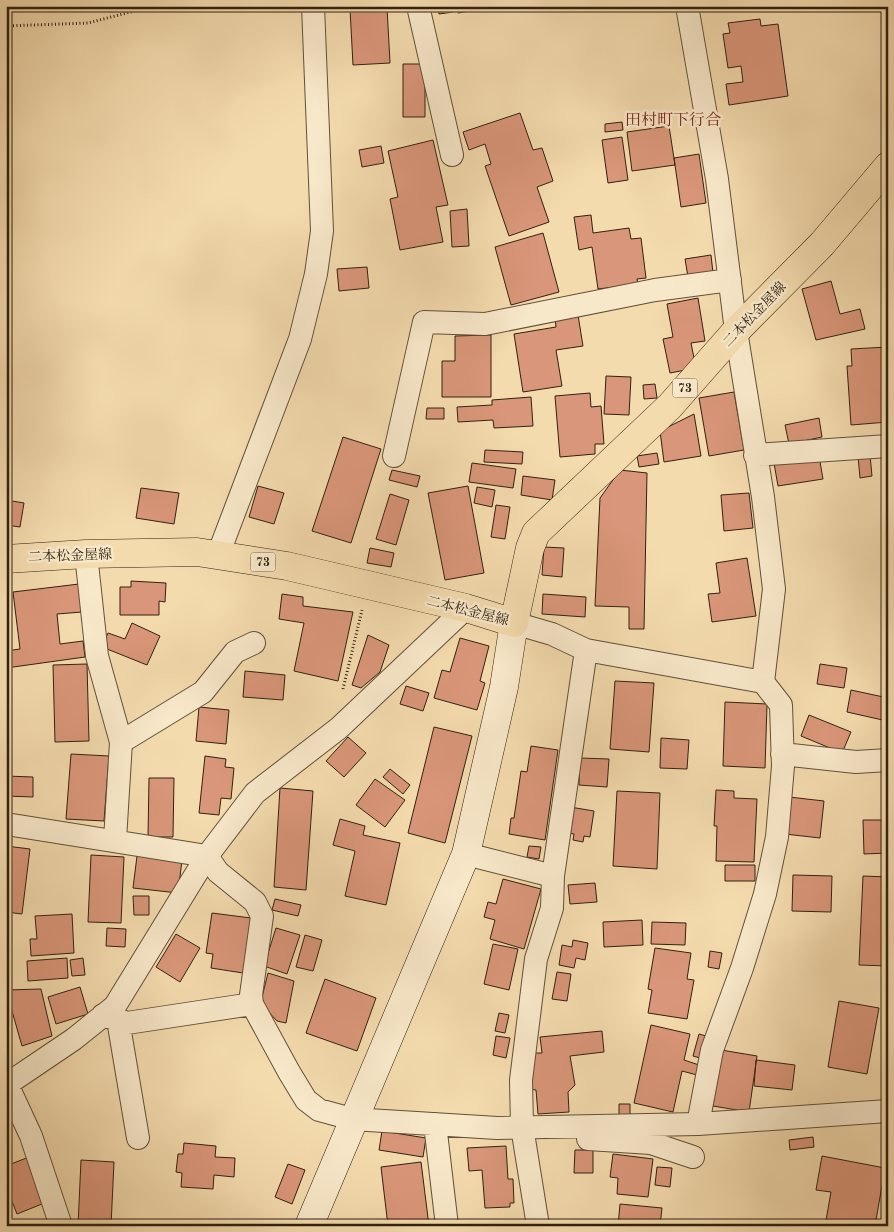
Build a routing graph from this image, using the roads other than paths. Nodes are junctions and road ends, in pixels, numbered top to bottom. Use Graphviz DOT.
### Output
graph roads {
  1 [pos="312,6"];
  2 [pos="418,6"];
  3 [pos="687,6"];
  4 [pos="452,155"];
  5 [pos="888,166"];
  6 [pos="730,280"];
  7 [pos="736,331"];
  8 [pos="888,446"];
  9 [pos="755,455"];
  10 [pos="394,456"];
  11 [pos="86,554"];
  12 [pos="218,555"];
  13 [pos="6,559"];
  14 [pos="466,608"];
  15 [pos="514,623"];
  16 [pos="254,643"];
  17 [pos="586,650"];
  18 [pos="764,682"];
  19 [pos="121,742"];
  20 [pos="782,754"];
  21 [pos="888,760"];
  22 [pos="6,824"];
  23 [pos="116,840"];
  24 [pos="466,854"];
  25 [pos="207,856"];
  26 [pos="553,876"];
  27 [pos="252,1004"];
  28 [pos="110,1018"];
  29 [pos="7,1084"];
  30 [pos="888,1111"];
  31 [pos="352,1119"];
  32 [pos="435,1124"];
  33 [pos="698,1124"];
  34 [pos="522,1127"];
  35 [pos="546,1127"];
  36 [pos="138,1138"];
  37 [pos="693,1156"];
  38 [pos="61,1226"];
  39 [pos="308,1226"];
  40 [pos="447,1226"];
  41 [pos="538,1226"];
  1 -- 12 [label="street"];
  2 -- 4 [label="street"];
  3 -- 6 [label="street"];
  5 -- 7 [label="main road, 二本松金屋線 / 73"];
  6 -- 7 [label="street"];
  6 -- 10 [label="street"];
  7 -- 9 [label="street"];
  7 -- 15 [label="main road, 二本松金屋線 / 73"];
  8 -- 9 [label="street"];
  9 -- 18 [label="street"];
  11 -- 12 [label="main road, 二本松金屋線 / 73"];
  11 -- 13 [label="main road, 二本松金屋線 / 73"];
  11 -- 19 [label="street"];
  12 -- 14 [label="main road, 二本松金屋線 / 73"];
  14 -- 15 [label="main road, 二本松金屋線 / 73"];
  14 -- 25 [label="street"];
  15 -- 17 [label="street"];
  15 -- 24 [label="street"];
  16 -- 19 [label="street"];
  17 -- 18 [label="street"];
  17 -- 26 [label="street"];
  18 -- 20 [label="street"];
  19 -- 23 [label="street"];
  20 -- 21 [label="street"];
  20 -- 33 [label="street"];
  22 -- 23 [label="street"];
  23 -- 25 [label="street"];
  24 -- 26 [label="street"];
  24 -- 31 [label="street"];
  25 -- 27 [label="street"];
  25 -- 28 [label="street"];
  26 -- 34 [label="street"];
  27 -- 28 [label="street"];
  27 -- 31 [label="street"];
  28 -- 29 [label="street"];
  28 -- 36 [label="street"];
  29 -- 38 [label="street"];
  30 -- 33 [label="street"];
  31 -- 32 [label="street"];
  31 -- 39 [label="street"];
  32 -- 34 [label="street"];
  32 -- 40 [label="street"];
  33 -- 35 [label="street"];
  34 -- 35 [label="street"];
  34 -- 41 [label="street"];
  35 -- 37 [label="street"];
}
